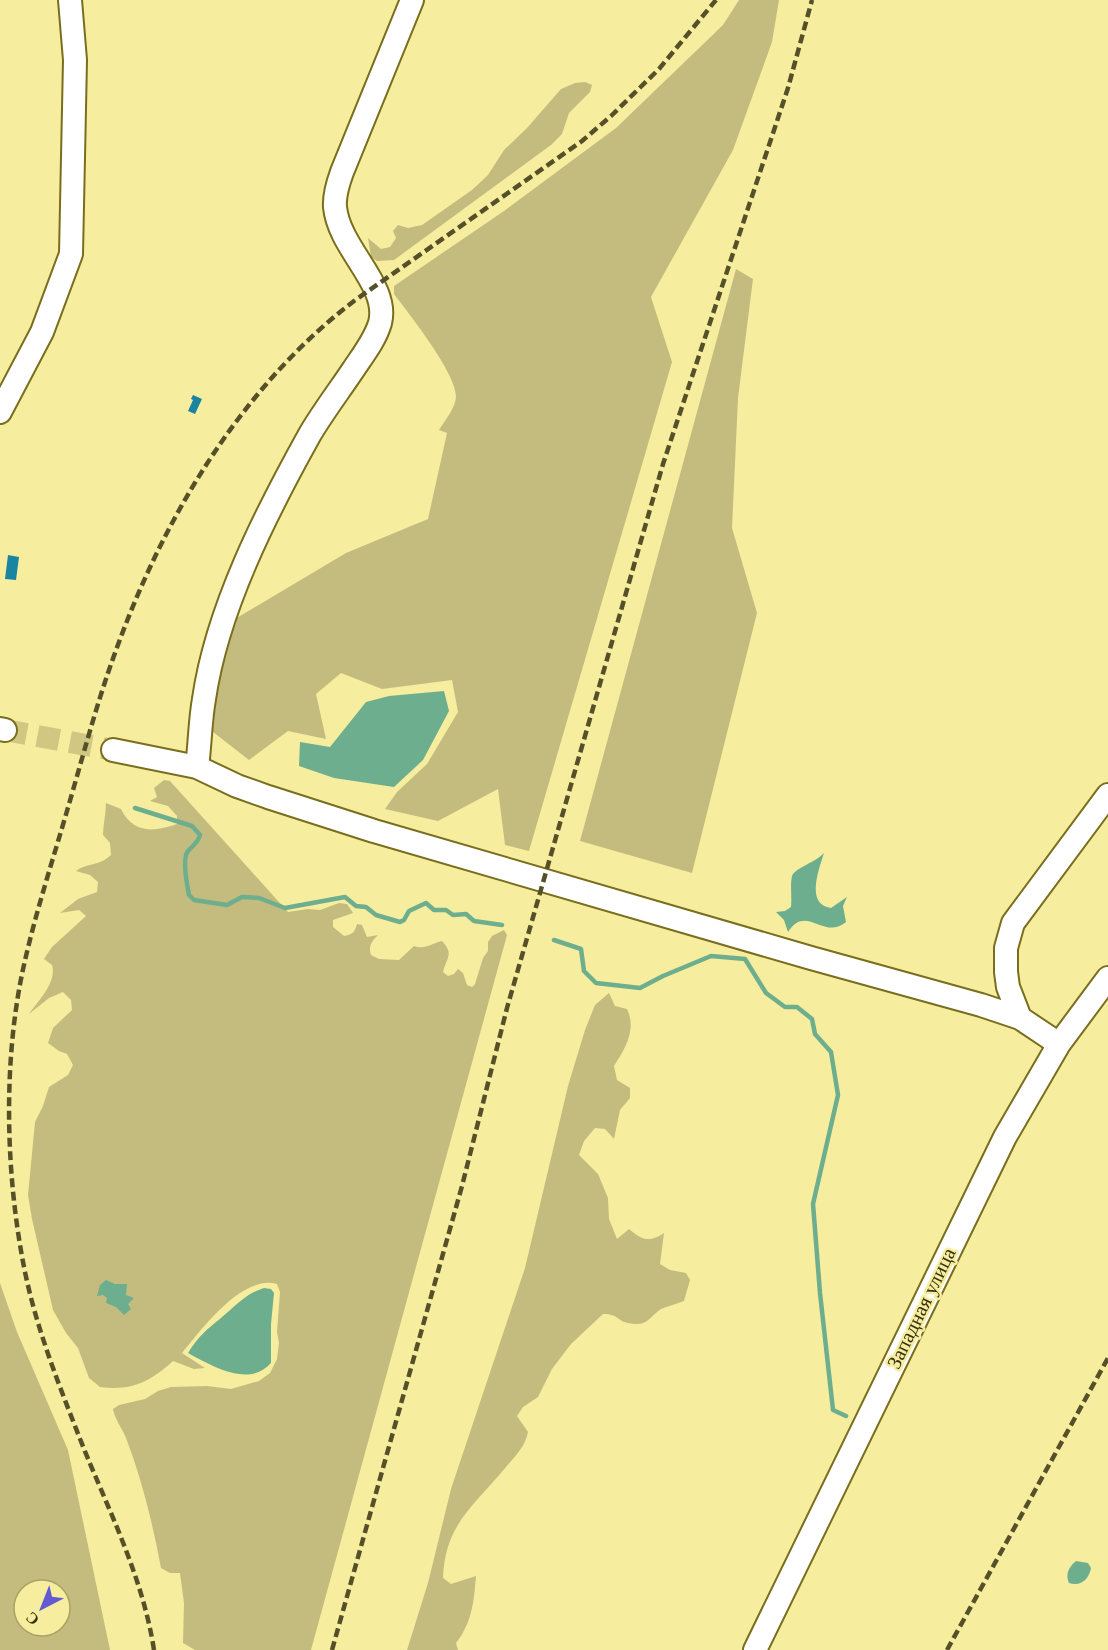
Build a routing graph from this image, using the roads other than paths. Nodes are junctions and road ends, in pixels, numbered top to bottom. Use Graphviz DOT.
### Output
graph roads {
  1 [pos="70,0"];
  2 [pos="412,0"];
  3 [pos="0,412"];
  4 [pos="113,750"];
  5 [pos="197,767"];
  6 [pos="1108,795"];
  7 [pos="1108,978"];
  8 [pos="1020,1018"];
  9 [pos="1059,1044"];
  10 [pos="755,1650"];
  1 -- 3 [label="street"];
  2 -- 5 [label="street"];
  4 -- 5 [label="street"];
  5 -- 8 [label="street"];
  6 -- 8 [label="street"];
  7 -- 9 [label="street, Западная улица"];
  8 -- 9 [label="street"];
  9 -- 10 [label="street, Западная улица"];
}
